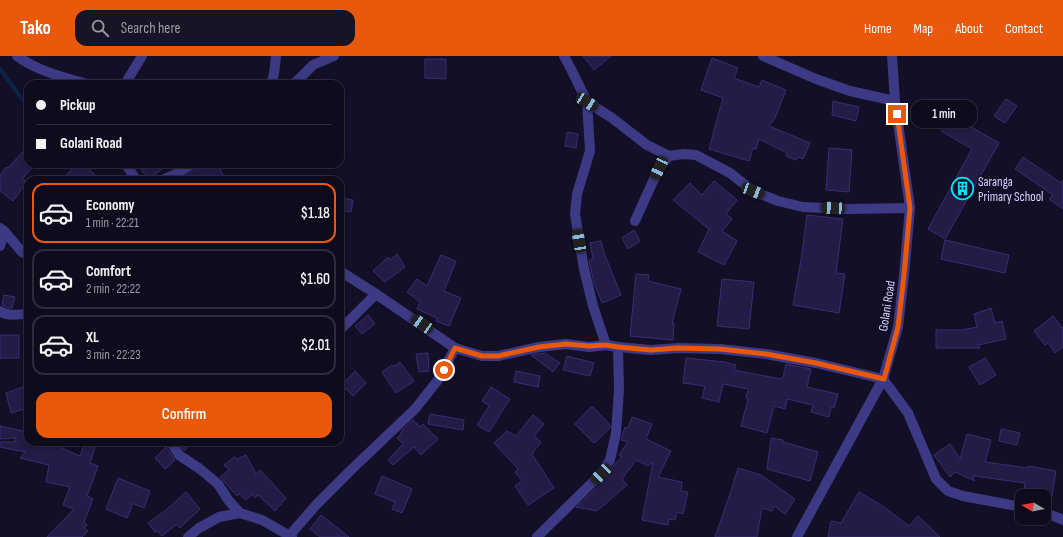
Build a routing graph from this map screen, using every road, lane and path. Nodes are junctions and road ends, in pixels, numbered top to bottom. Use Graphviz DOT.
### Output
graph roads {
  1 [pos="17,56"];
  2 [pos="142,56"];
  3 [pos="276,56"];
  4 [pos="334,56"];
  5 [pos="564,56"];
  6 [pos="763,56"];
  7 [pos="892,56"];
  8 [pos="74,80"];
  9 [pos="127,80"];
  10 [pos="272,80"];
  11 [pos="298,80"];
  12 [pos="895,101"];
  13 [pos="587,102"];
  14 [pos="669,156"];
  15 [pos="185,168"];
  16 [pos="172,176"];
  17 [pos="910,208"];
  18 [pos="635,221"];
  19 [pos="2,230"];
  20 [pos="0,246"];
  21 [pos="24,253"];
  22 [pos="344,274"];
  23 [pos="376,294"];
  24 [pos="0,311"];
  25 [pos="24,314"];
  26 [pos="344,326"];
  27 [pos="606,345"];
  28 [pos="618,347"];
  29 [pos="455,348"];
  30 [pos="884,379"];
  31 [pos="173,446"];
  32 [pos="1015,506"];
  33 [pos="240,513"];
  34 [pos="1051,515"];
  35 [pos="1063,520"];
  36 [pos="291,536"];
  37 [pos="188,537"];
  38 [pos="538,537"];
  39 [pos="797,537"];
  1 -- 8 [label="street"];
  2 -- 9 [label="street"];
  3 -- 10 [label="street"];
  4 -- 11 [label="street"];
  5 -- 13 [label="street"];
  6 -- 12 [label="street"];
  7 -- 12 [label="street, Golani Road"];
  12 -- 17 [label="street, Golani Road"];
  13 -- 14 [label="street"];
  13 -- 27 [label="street"];
  14 -- 17 [label="street"];
  14 -- 18 [label="street"];
  15 -- 16 [label="street"];
  17 -- 30 [label="street, Golani Road"];
  19 -- 20 [label="street"];
  19 -- 21 [label="street"];
  22 -- 23 [label="street"];
  23 -- 26 [label="street"];
  23 -- 29 [label="street"];
  24 -- 25 [label="street"];
  27 -- 28 [label="street"];
  27 -- 29 [label="street"];
  28 -- 30 [label="street"];
  28 -- 38 [label="street"];
  29 -- 36 [label="street"];
  30 -- 32 [label="street"];
  30 -- 39 [label="street, Golani Road"];
  31 -- 33 [label="street"];
  33 -- 36 [label="street"];
  33 -- 37 [label="street"];
  34 -- 35 [label="street"];
}
